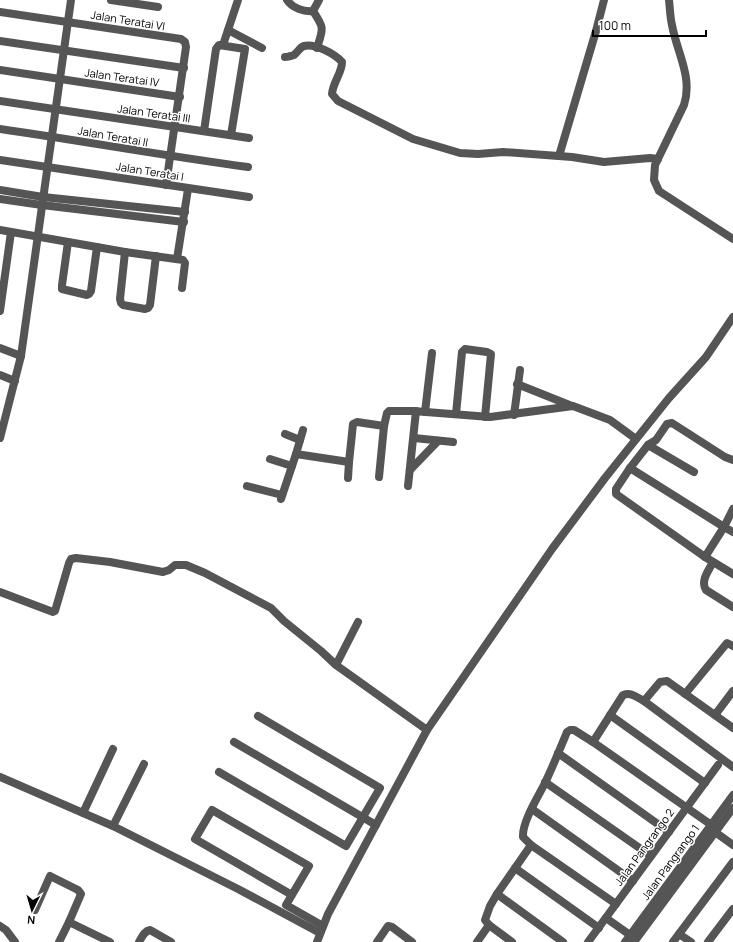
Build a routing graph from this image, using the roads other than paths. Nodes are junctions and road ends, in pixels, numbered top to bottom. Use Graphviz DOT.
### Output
graph roads {
  1 [pos="71,0"];
  2 [pos="111,0"];
  3 [pos="238,0"];
  4 [pos="287,0"];
  5 [pos="319,0"];
  6 [pos="604,0"];
  7 [pos="669,0"];
  8 [pos="158,7"];
  9 [pos="313,11"];
  10 [pos="0,12"];
  11 [pos="68,22"];
  12 [pos="228,30"];
  13 [pos="247,40"];
  14 [pos="0,41"];
  15 [pos="223,45"];
  16 [pos="262,48"];
  17 [pos="317,48"];
  18 [pos="245,49"];
  19 [pos="64,50"];
  20 [pos="285,57"];
  21 [pos="184,68"];
  22 [pos="0,70"];
  23 [pos="60,79"];
  24 [pos="180,97"];
  25 [pos="0,101"];
  26 [pos="56,109"];
  27 [pos="175,127"];
  28 [pos="0,130"];
  29 [pos="204,131"];
  30 [pos="231,135"];
  31 [pos="52,137"];
  32 [pos="249,138"];
  33 [pos="559,156"];
  34 [pos="170,157"];
  35 [pos="658,159"];
  36 [pos="0,160"];
  37 [pos="48,166"];
  38 [pos="248,167"];
  39 [pos="166,184"];
  40 [pos="188,189"];
  41 [pos="0,190"];
  42 [pos="43,196"];
  43 [pos="249,197"];
  44 [pos="0,199"];
  45 [pos="42,206"];
  46 [pos="185,212"];
  47 [pos="184,222"];
  48 [pos="0,230"];
  49 [pos="11,232"];
  50 [pos="38,236"];
  51 [pos="733,239"];
  52 [pos="68,242"];
  53 [pos="97,247"];
  54 [pos="125,252"];
  55 [pos="156,256"];
  56 [pos="177,258"];
  57 [pos="182,288"];
  58 [pos="0,311"];
  59 [pos="733,318"];
  60 [pos="0,348"];
  61 [pos="432,353"];
  62 [pos="21,356"];
  63 [pos="520,370"];
  64 [pos="0,375"];
  65 [pos="15,381"];
  66 [pos="517,384"];
  67 [pos="573,406"];
  68 [pos="3,411"];
  69 [pos="420,412"];
  70 [pos="456,414"];
  71 [pos="514,415"];
  72 [pos="485,416"];
  73 [pos="384,426"];
  74 [pos="303,430"];
  75 [pos="285,434"];
  76 [pos="0,438"];
  77 [pos="414,438"];
  78 [pos="636,439"];
  79 [pos="300,440"];
  80 [pos="438,440"];
  81 [pos="453,442"];
  82 [pos="648,445"];
  83 [pos="296,454"];
  84 [pos="270,459"];
  85 [pos="733,460"];
  86 [pos="349,462"];
  87 [pos="292,466"];
  88 [pos="630,468"];
  89 [pos="410,470"];
  90 [pos="694,472"];
  91 [pos="379,477"];
  92 [pos="348,478"];
  93 [pos="247,486"];
  94 [pos="408,486"];
  95 [pos="733,509"];
  96 [pos="724,527"];
  97 [pos="733,532"];
  98 [pos="705,556"];
  99 [pos="713,562"];
  100 [pos="733,574"];
  101 [pos="0,592"];
  102 [pos="733,607"];
  103 [pos="358,622"];
  104 [pos="733,646"];
  105 [pos="336,665"];
  106 [pos="733,691"];
  107 [pos="685,694"];
  108 [pos="644,702"];
  109 [pos="610,715"];
  110 [pos="715,715"];
  111 [pos="258,716"];
  112 [pos="733,728"];
  113 [pos="427,730"];
  114 [pos="234,742"];
  115 [pos="593,742"];
  116 [pos="113,749"];
  117 [pos="558,753"];
  118 [pos="144,764"];
  119 [pos="718,765"];
  120 [pos="733,767"];
  121 [pos="219,772"];
  122 [pos="0,777"];
  123 [pos="545,782"];
  124 [pos="705,782"];
  125 [pos="733,795"];
  126 [pos="687,807"];
  127 [pos="733,808"];
  128 [pos="532,809"];
  129 [pos="83,813"];
  130 [pos="363,818"];
  131 [pos="710,824"];
  132 [pos="376,825"];
  133 [pos="113,826"];
  134 [pos="668,832"];
  135 [pos="714,832"];
  136 [pos="531,845"];
  137 [pos="733,845"];
  138 [pos="651,856"];
  139 [pos="733,862"];
  140 [pos="515,868"];
  141 [pos="633,880"];
  142 [pos="497,894"];
  143 [pos="292,895"];
  144 [pos="616,904"];
  145 [pos="733,909"];
  146 [pos="35,910"];
  147 [pos="606,918"];
  148 [pos="69,922"];
  149 [pos="489,925"];
  150 [pos="0,926"];
  151 [pos="599,928"];
  152 [pos="321,929"];
  153 [pos="679,934"];
  154 [pos="633,940"];
  155 [pos="15,942"];
  156 [pos="58,942"];
  157 [pos="110,942"];
  158 [pos="139,942"];
  159 [pos="171,942"];
  160 [pos="317,942"];
  161 [pos="377,942"];
  162 [pos="412,942"];
  163 [pos="478,942"];
  164 [pos="512,942"];
  165 [pos="563,942"];
  166 [pos="588,942"];
  167 [pos="673,942"];
  168 [pos="691,942"];
  169 [pos="708,942"];
  1 -- 11 [label="street"];
  2 -- 8 [label="street"];
  3 -- 12 [label="street"];
  4 -- 9 [label="street"];
  5 -- 9 [label="street"];
  6 -- 33 [label="street"];
  7 -- 35 [label="street"];
  9 -- 17 [label="street"];
  10 -- 11 [label="street, Jalan Teratai VI"];
  11 -- 19 [label="street"];
  11 -- 21 [label="street, Jalan Teratai VI"];
  12 -- 13 [label="street"];
  12 -- 15 [label="street"];
  13 -- 16 [label="street"];
  13 -- 18 [label="street"];
  14 -- 19 [label="street"];
  15 -- 18 [label="street"];
  15 -- 29 [label="street"];
  17 -- 20 [label="street"];
  17 -- 33 [label="street"];
  18 -- 30 [label="street"];
  19 -- 21 [label="street"];
  19 -- 23 [label="street"];
  21 -- 24 [label="street"];
  22 -- 23 [label="street, Jalan Teratai IV"];
  23 -- 24 [label="street, Jalan Teratai IV"];
  23 -- 26 [label="street"];
  24 -- 27 [label="street"];
  25 -- 26 [label="street, Jalan Teratai III"];
  26 -- 27 [label="street, Jalan Teratai III"];
  26 -- 31 [label="street"];
  27 -- 29 [label="street, Jalan Teratai III"];
  27 -- 34 [label="street"];
  28 -- 31 [label="street, Jalan Teratai II"];
  29 -- 30 [label="street, Jalan Teratai III"];
  30 -- 32 [label="street, Jalan Teratai III"];
  31 -- 34 [label="street, Jalan Teratai II"];
  31 -- 37 [label="street"];
  33 -- 35 [label="street"];
  34 -- 38 [label="street, Jalan Teratai II"];
  34 -- 39 [label="street"];
  35 -- 51 [label="street"];
  36 -- 37 [label="street, Jalan Teratai I"];
  37 -- 39 [label="street, Jalan Teratai I"];
  37 -- 42 [label="street"];
  39 -- 40 [label="street, Jalan Teratai I"];
  40 -- 43 [label="street, Jalan Teratai I"];
  40 -- 46 [label="street"];
  41 -- 42 [label="street"];
  42 -- 45 [label="street"];
  42 -- 46 [label="street"];
  44 -- 45 [label="street"];
  45 -- 47 [label="street"];
  45 -- 50 [label="street"];
  46 -- 47 [label="street"];
  47 -- 56 [label="street"];
  48 -- 49 [label="street"];
  49 -- 50 [label="street"];
  49 -- 58 [label="street"];
  50 -- 52 [label="street"];
  50 -- 62 [label="street"];
  52 -- 53 [label="street"];
  52 -- 53 [label="street"];
  53 -- 54 [label="street"];
  54 -- 55 [label="street"];
  54 -- 55 [label="street"];
  55 -- 56 [label="street"];
  56 -- 57 [label="street"];
  59 -- 78 [label="street"];
  60 -- 62 [label="street"];
  61 -- 69 [label="street"];
  62 -- 65 [label="street"];
  63 -- 66 [label="street"];
  64 -- 65 [label="street"];
  65 -- 68 [label="street"];
  66 -- 67 [label="street"];
  66 -- 71 [label="street"];
  67 -- 71 [label="street"];
  67 -- 78 [label="street"];
  68 -- 76 [label="street"];
  69 -- 70 [label="street"];
  69 -- 73 [label="street"];
  69 -- 77 [label="street"];
  70 -- 72 [label="street"];
  70 -- 72 [label="street"];
  71 -- 72 [label="street"];
  73 -- 86 [label="street"];
  73 -- 91 [label="street"];
  74 -- 79 [label="street"];
  75 -- 79 [label="street"];
  77 -- 80 [label="street"];
  77 -- 89 [label="street"];
  78 -- 113 [label="street"];
  79 -- 83 [label="street"];
  80 -- 81 [label="street"];
  80 -- 89 [label="street"];
  82 -- 85 [label="street"];
  82 -- 88 [label="street"];
  82 -- 90 [label="street"];
  83 -- 86 [label="street"];
  83 -- 87 [label="street"];
  84 -- 87 [label="street"];
  86 -- 92 [label="street"];
  87 -- 93 [label="street"];
  88 -- 96 [label="street"];
  88 -- 98 [label="street"];
  89 -- 94 [label="street"];
  95 -- 96 [label="street"];
  96 -- 97 [label="street"];
  96 -- 98 [label="street"];
  98 -- 99 [label="street"];
  99 -- 100 [label="street"];
  99 -- 102 [label="street"];
  101 -- 105 [label="street"];
  103 -- 105 [label="street"];
  104 -- 107 [label="street"];
  105 -- 113 [label="street"];
  106 -- 110 [label="street"];
  107 -- 108 [label="street"];
  107 -- 110 [label="street"];
  108 -- 109 [label="street"];
  108 -- 120 [label="street"];
  109 -- 115 [label="street"];
  109 -- 124 [label="street"];
  110 -- 112 [label="street"];
  111 -- 130 [label="street"];
  113 -- 132 [label="street"];
  114 -- 130 [label="street"];
  115 -- 117 [label="street"];
  115 -- 126 [label="street"];
  116 -- 129 [label="street"];
  117 -- 123 [label="street"];
  117 -- 134 [label="street"];
  118 -- 133 [label="street"];
  119 -- 124 [label="street, Jalan Pangrango 2"];
  121 -- 130 [label="street"];
  122 -- 129 [label="street"];
  123 -- 128 [label="street"];
  123 -- 138 [label="street"];
  124 -- 126 [label="street, Jalan Pangrango 2"];
  125 -- 131 [label="street, Jalan Pangrango 1"];
  126 -- 131 [label="street"];
  126 -- 134 [label="street, Jalan Pangrango 2"];
  127 -- 135 [label="street, Jalan Pangrango 1"];
  128 -- 136 [label="street"];
  128 -- 141 [label="street"];
  129 -- 133 [label="street"];
  130 -- 132 [label="street"];
  131 -- 154 [label="street, Jalan Pangrango 1"];
  132 -- 152 [label="street"];
  133 -- 152 [label="street"];
  134 -- 138 [label="street, Jalan Pangrango 2"];
  135 -- 137 [label="street"];
  135 -- 154 [label="street, Jalan Pangrango 1"];
  136 -- 140 [label="street"];
  136 -- 144 [label="street"];
  138 -- 141 [label="street, Jalan Pangrango 2"];
  139 -- 153 [label="street"];
  140 -- 142 [label="street"];
  140 -- 151 [label="street"];
  141 -- 144 [label="street, Jalan Pangrango 2"];
  142 -- 149 [label="street"];
  142 -- 165 [label="street"];
  143 -- 143 [label="street"];
  143 -- 152 [label="street"];
  144 -- 147 [label="street, Jalan Pangrango 2"];
  145 -- 169 [label="street"];
  146 -- 148 [label="street"];
  147 -- 151 [label="street, Jalan Pangrango 2"];
  147 -- 154 [label="street"];
  148 -- 156 [label="street"];
  148 -- 157 [label="street"];
  149 -- 163 [label="street"];
  149 -- 164 [label="street"];
  150 -- 155 [label="street"];
  151 -- 166 [label="street, Jalan Pangrango 2"];
  152 -- 160 [label="street"];
  153 -- 167 [label="street"];
  153 -- 168 [label="street"];
  158 -- 159 [label="street"];
  161 -- 162 [label="street"];
}
